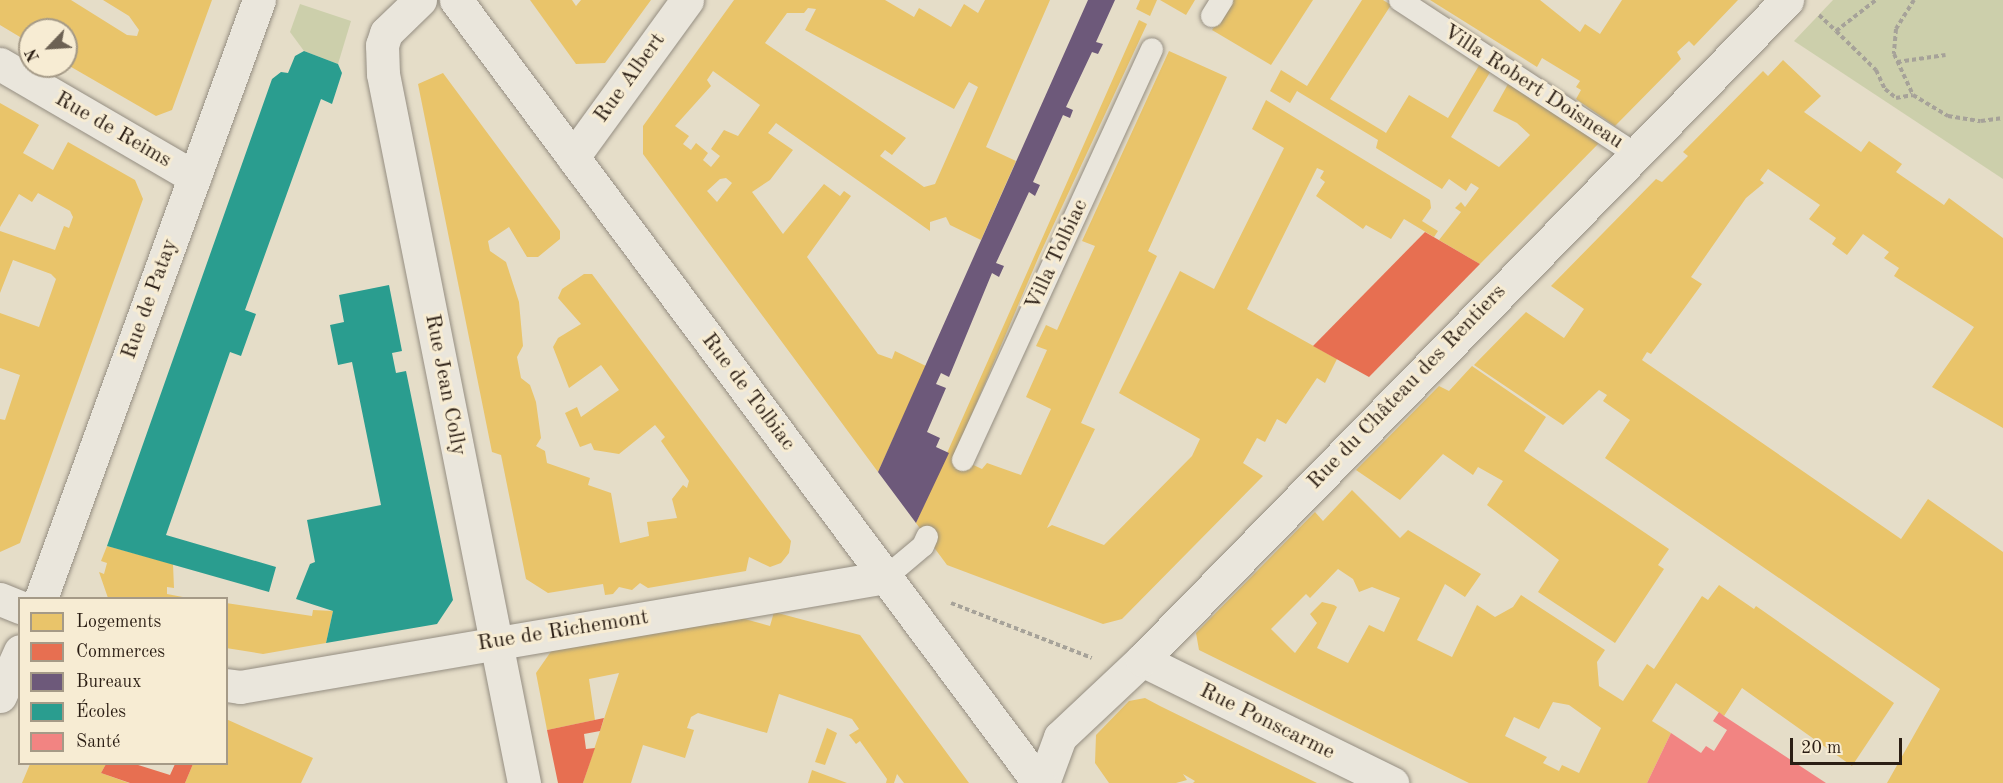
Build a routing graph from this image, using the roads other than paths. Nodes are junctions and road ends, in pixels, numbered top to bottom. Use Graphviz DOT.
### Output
graph roads {
  1 [pos="259,0"];
  2 [pos="420,0"];
  3 [pos="456,0"];
  4 [pos="687,0"];
  5 [pos="1400,0"];
  6 [pos="1788,4"];
  7 [pos="1152,49"];
  8 [pos="0,64"];
  9 [pos="1636,155"];
  10 [pos="573,157"];
  11 [pos="194,177"];
  12 [pos="963,460"];
  13 [pos="927,537"];
  14 [pos="886,577"];
  15 [pos="41,597"];
  16 [pos="0,599"];
  17 [pos="18,606"];
  18 [pos="496,642"];
  19 [pos="18,656"];
  20 [pos="1134,666"];
  21 [pos="233,686"];
  22 [pos="0,696"];
  23 [pos="524,783"];
  24 [pos="1041,783"];
  25 [pos="1392,783"];
  1 -- 11 [label="street, Rue de Patay"];
  2 -- 18 [label="street, Rue Jean Colly"];
  3 -- 10 [label="street, Rue de Tolbiac"];
  4 -- 10 [label="street, Rue Albert"];
  5 -- 9 [label="lane, Villa Robert Doisneau"];
  6 -- 9 [label="street, Rue du Château des Rentiers"];
  7 -- 12 [label="lane, Villa Tolbiac"];
  8 -- 11 [label="street, Rue de Reims"];
  9 -- 20 [label="street, Rue du Château des Rentiers"];
  10 -- 14 [label="street, Rue de Tolbiac"];
  11 -- 15 [label="street, Rue de Patay"];
  13 -- 14 [label="lane"];
  14 -- 18 [label="street, Rue de Richemont"];
  14 -- 24 [label="street, Rue de Tolbiac"];
  16 -- 17 [label="street"];
  18 -- 21 [label="street, Rue de Richemont"];
  18 -- 23 [label="street, Rue Jean Colly"];
  19 -- 22 [label="street"];
  20 -- 24 [label="street, Rue du Château des Rentiers"];
  20 -- 25 [label="street, Rue Ponscarme"];
}
